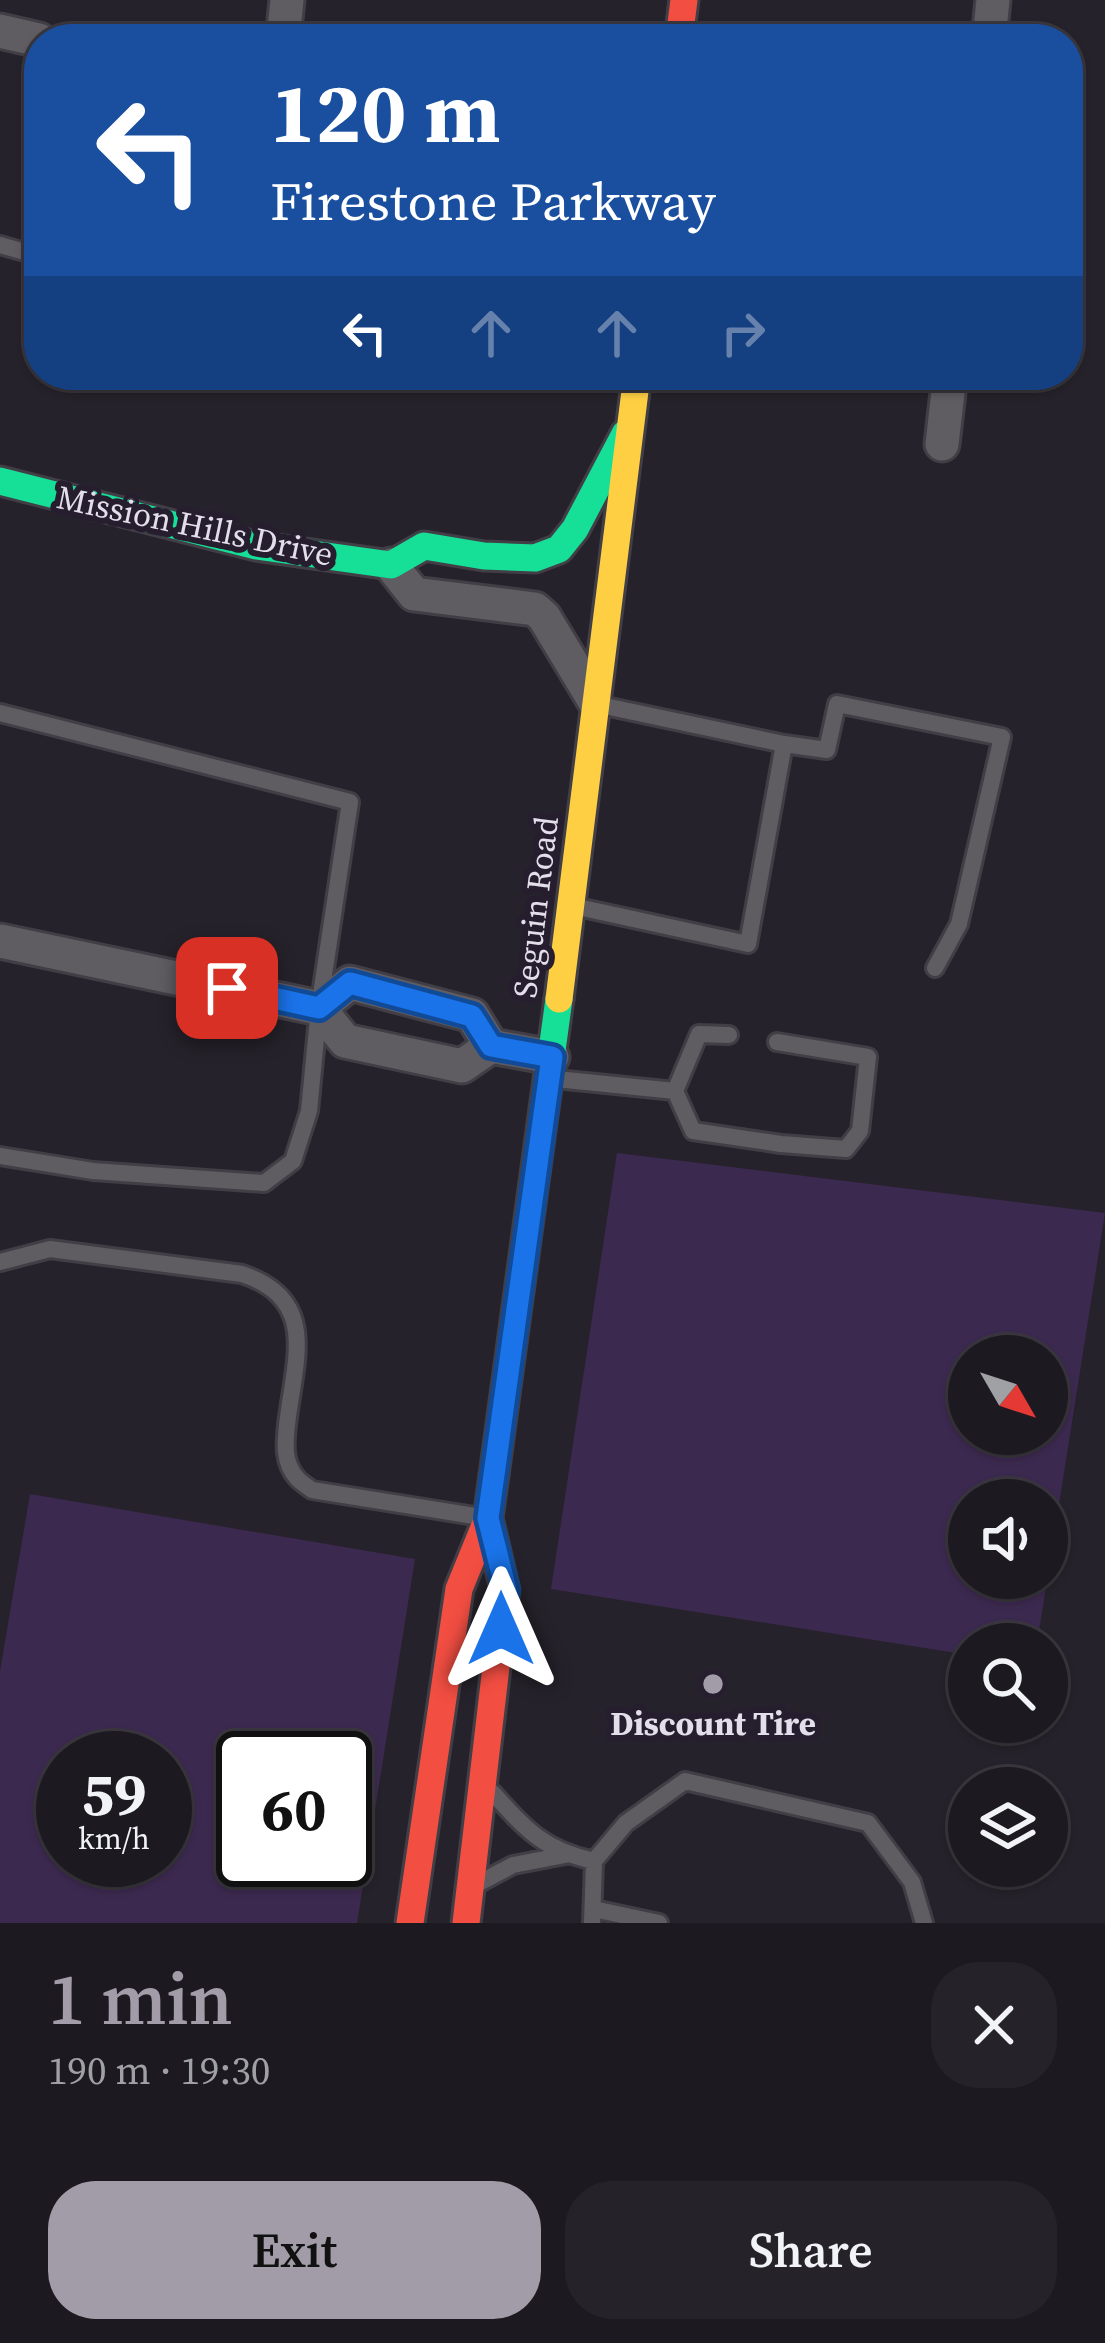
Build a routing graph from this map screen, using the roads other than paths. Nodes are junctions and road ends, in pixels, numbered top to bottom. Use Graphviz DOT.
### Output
graph roads {
  1 [pos="635,390"];
  2 [pos="948,390"];
  3 [pos="632,422"];
  4 [pos="942,444"];
  5 [pos="0,481"];
  6 [pos="391,565"];
  7 [pos="597,704"];
  8 [pos="0,713"];
  9 [pos="784,744"];
  10 [pos="571,905"];
  11 [pos="0,941"];
  12 [pos="934,968"];
  13 [pos="319,1008"];
  14 [pos="729,1036"];
  15 [pos="777,1042"];
  16 [pos="491,1046"];
  17 [pos="551,1067"];
  18 [pos="675,1091"];
  19 [pos="0,1156"];
  20 [pos="0,1262"];
  21 [pos="488,1518"];
  22 [pos="483,1781"];
  23 [pos="565,1855"];
  24 [pos="594,1861"];
  25 [pos="470,1888"];
  26 [pos="593,1916"];
  27 [pos="410,1923"];
  28 [pos="466,1923"];
  29 [pos="659,1923"];
  30 [pos="925,1923"];
  1 -- 3 [label="main road, Seguin Road"];
  2 -- 4 [label="street"];
  3 -- 6 [label="main road, Mission Hills Drive"];
  3 -- 7 [label="main road, Seguin Road"];
  5 -- 6 [label="main road, Mission Hills Drive"];
  6 -- 7 [label="street, Mission Hills Drive"];
  7 -- 9 [label="lane"];
  7 -- 10 [label="main road, Seguin Road"];
  8 -- 13 [label="lane"];
  9 -- 10 [label="lane"];
  9 -- 12 [label="lane"];
  10 -- 17 [label="main road, Seguin Road"];
  11 -- 13 [label="street"];
  13 -- 16 [label="street"];
  13 -- 16 [label="street"];
  13 -- 19 [label="lane"];
  14 -- 18 [label="lane"];
  15 -- 18 [label="lane"];
  16 -- 17 [label="street"];
  17 -- 18 [label="lane"];
  17 -- 21 [label="main road, Seguin Road"];
  20 -- 21 [label="lane"];
  21 -- 22 [label="main road, Seguin Road"];
  21 -- 27 [label="main road, Seguin Road"];
  22 -- 23 [label="lane"];
  22 -- 25 [label="main road, Seguin Road"];
  23 -- 24 [label="lane"];
  23 -- 25 [label="lane"];
  24 -- 26 [label="lane"];
  24 -- 30 [label="lane"];
  25 -- 28 [label="main road, Seguin Road"];
  26 -- 29 [label="lane"];
}
